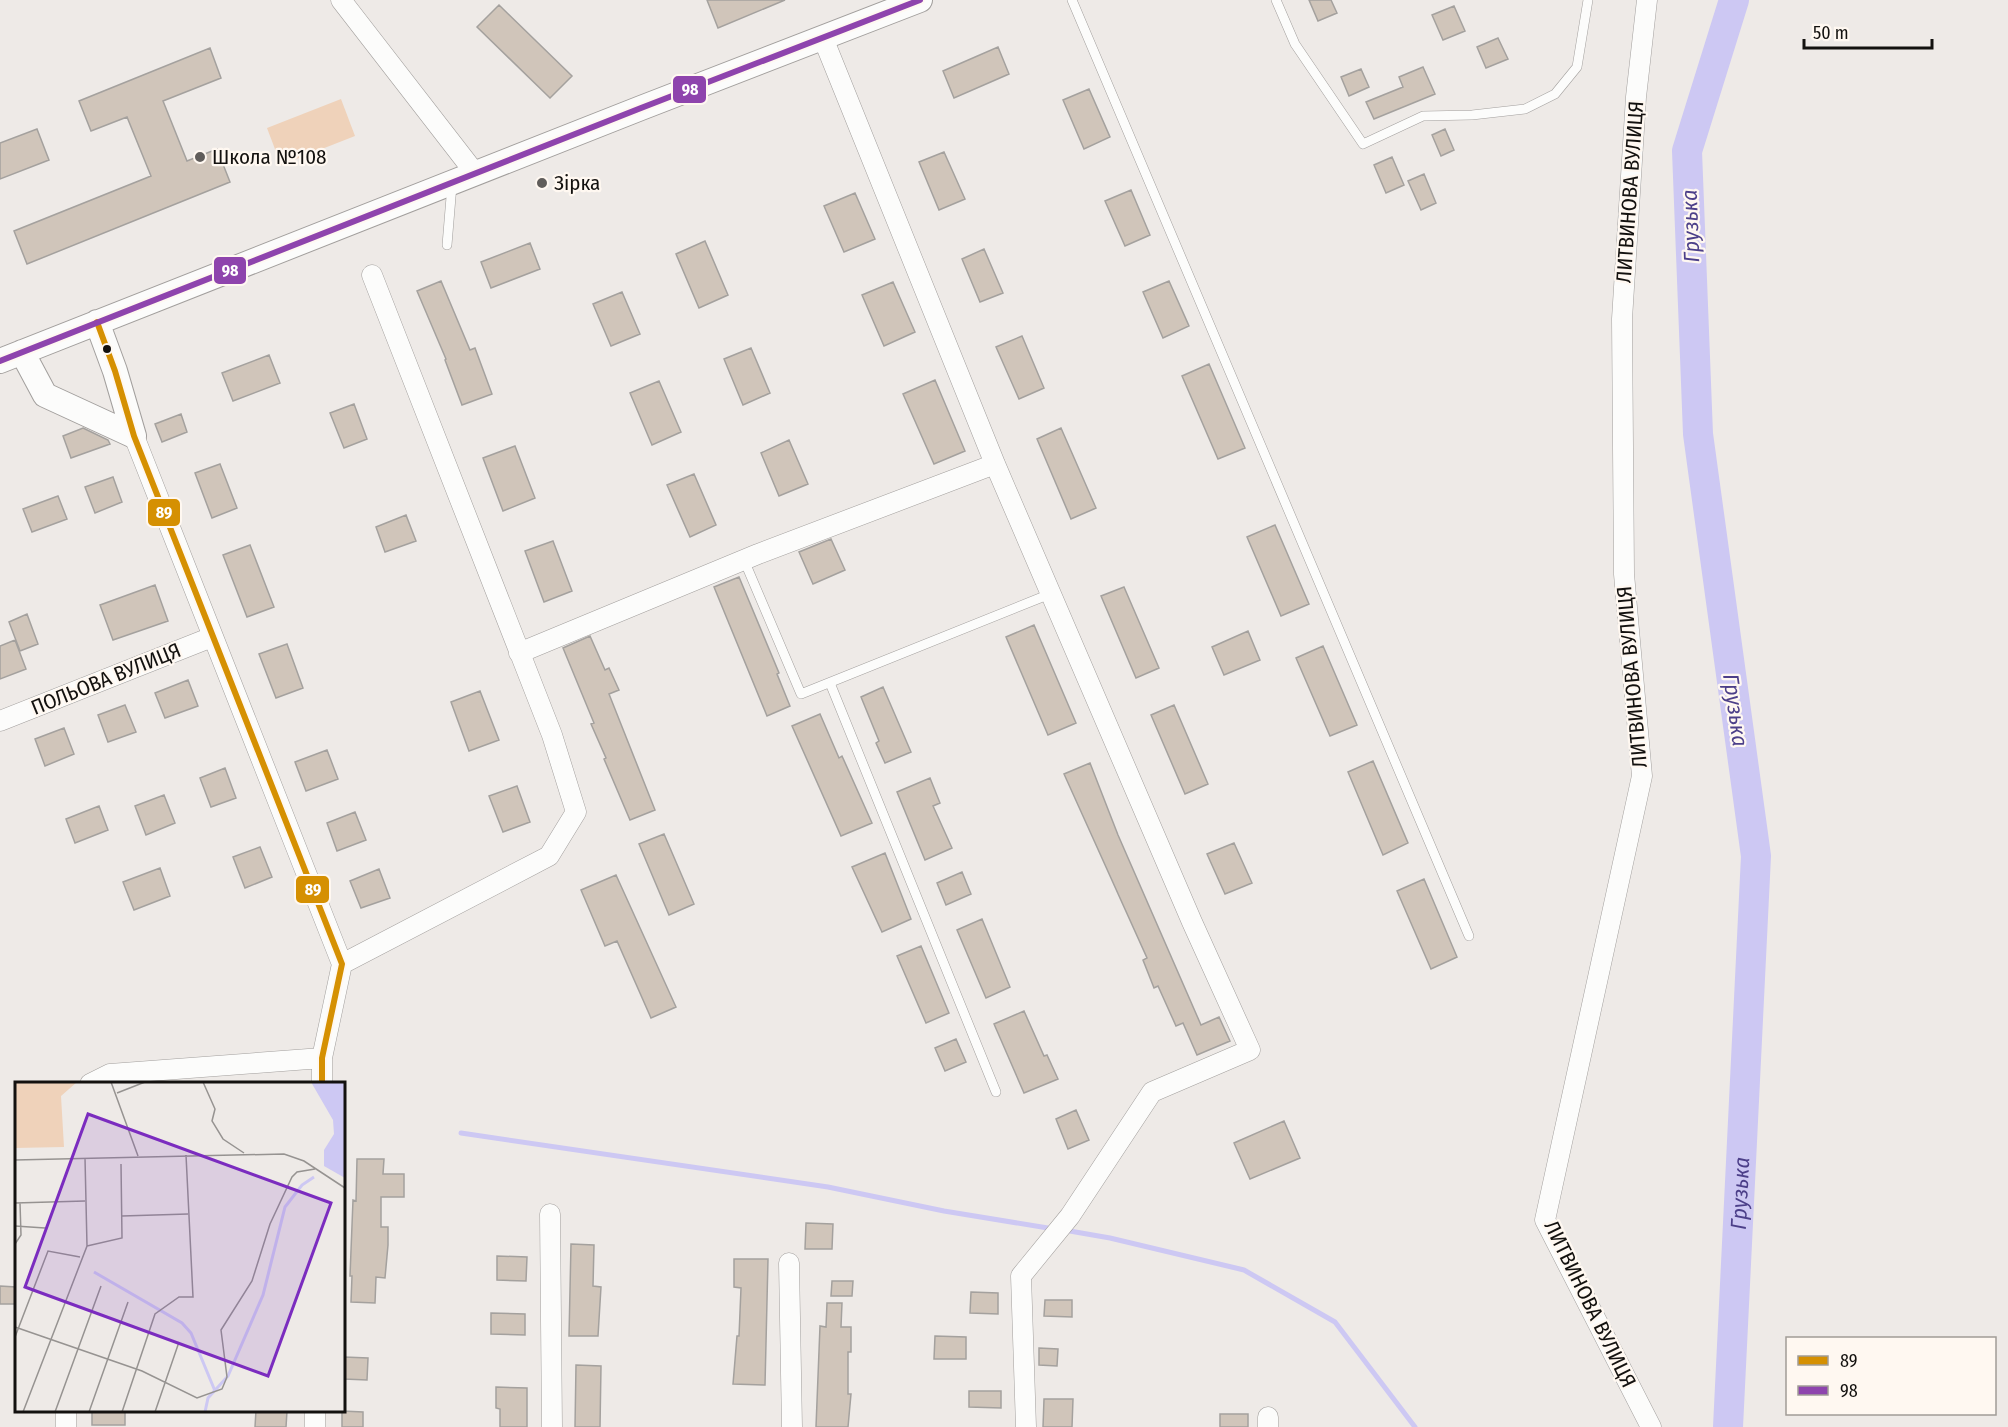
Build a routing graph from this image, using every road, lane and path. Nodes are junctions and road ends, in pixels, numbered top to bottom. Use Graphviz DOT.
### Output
graph roads {
  1 [pos="341,0"];
  2 [pos="920,0"];
  3 [pos="1072,0"];
  4 [pos="1276,0"];
  5 [pos="1588,0"];
  6 [pos="1647,0"];
  7 [pos="823,38"];
  8 [pos="475,173"];
  9 [pos="452,183"];
  10 [pos="447,245"];
  11 [pos="372,274"];
  12 [pos="97,322"];
  13 [pos="11,356"];
  14 [pos="134,436"];
  15 [pos="995,464"];
  16 [pos="744,560"];
  17 [pos="1050,594"];
  18 [pos="212,637"];
  19 [pos="519,653"];
  20 [pos="830,683"];
  21 [pos="0,721"];
  22 [pos="1469,936"];
  23 [pos="342,964"];
  24 [pos="322,1058"];
  25 [pos="92,1082"];
  26 [pos="322,1082"];
  27 [pos="996,1092"];
  28 [pos="550,1214"];
  29 [pos="789,1263"];
  30 [pos="552,1427"];
  31 [pos="792,1427"];
  32 [pos="1026,1427"];
  33 [pos="1651,1427"];
  1 -- 8 [label="street"];
  2 -- 7 [label="street"];
  3 -- 22 [label="lane"];
  4 -- 5 [label="lane"];
  6 -- 33 [label="street, ЛИТВИНОВА ВУЛИЦЯ"];
  7 -- 8 [label="street"];
  7 -- 15 [label="street"];
  8 -- 9 [label="street"];
  9 -- 10 [label="lane"];
  9 -- 12 [label="street"];
  11 -- 19 [label="street"];
  12 -- 13 [label="street"];
  12 -- 14 [label="street"];
  13 -- 14 [label="street"];
  14 -- 18 [label="street"];
  15 -- 16 [label="street"];
  15 -- 17 [label="street"];
  16 -- 19 [label="street"];
  16 -- 20 [label="lane"];
  17 -- 20 [label="lane"];
  17 -- 32 [label="street"];
  18 -- 21 [label="street, ПОЛЬОВА ВУЛИЦЯ"];
  18 -- 23 [label="street"];
  19 -- 23 [label="street"];
  20 -- 27 [label="lane"];
  23 -- 24 [label="street"];
  24 -- 25 [label="street"];
  24 -- 26 [label="street"];
  28 -- 30 [label="street"];
  29 -- 31 [label="street"];
}
